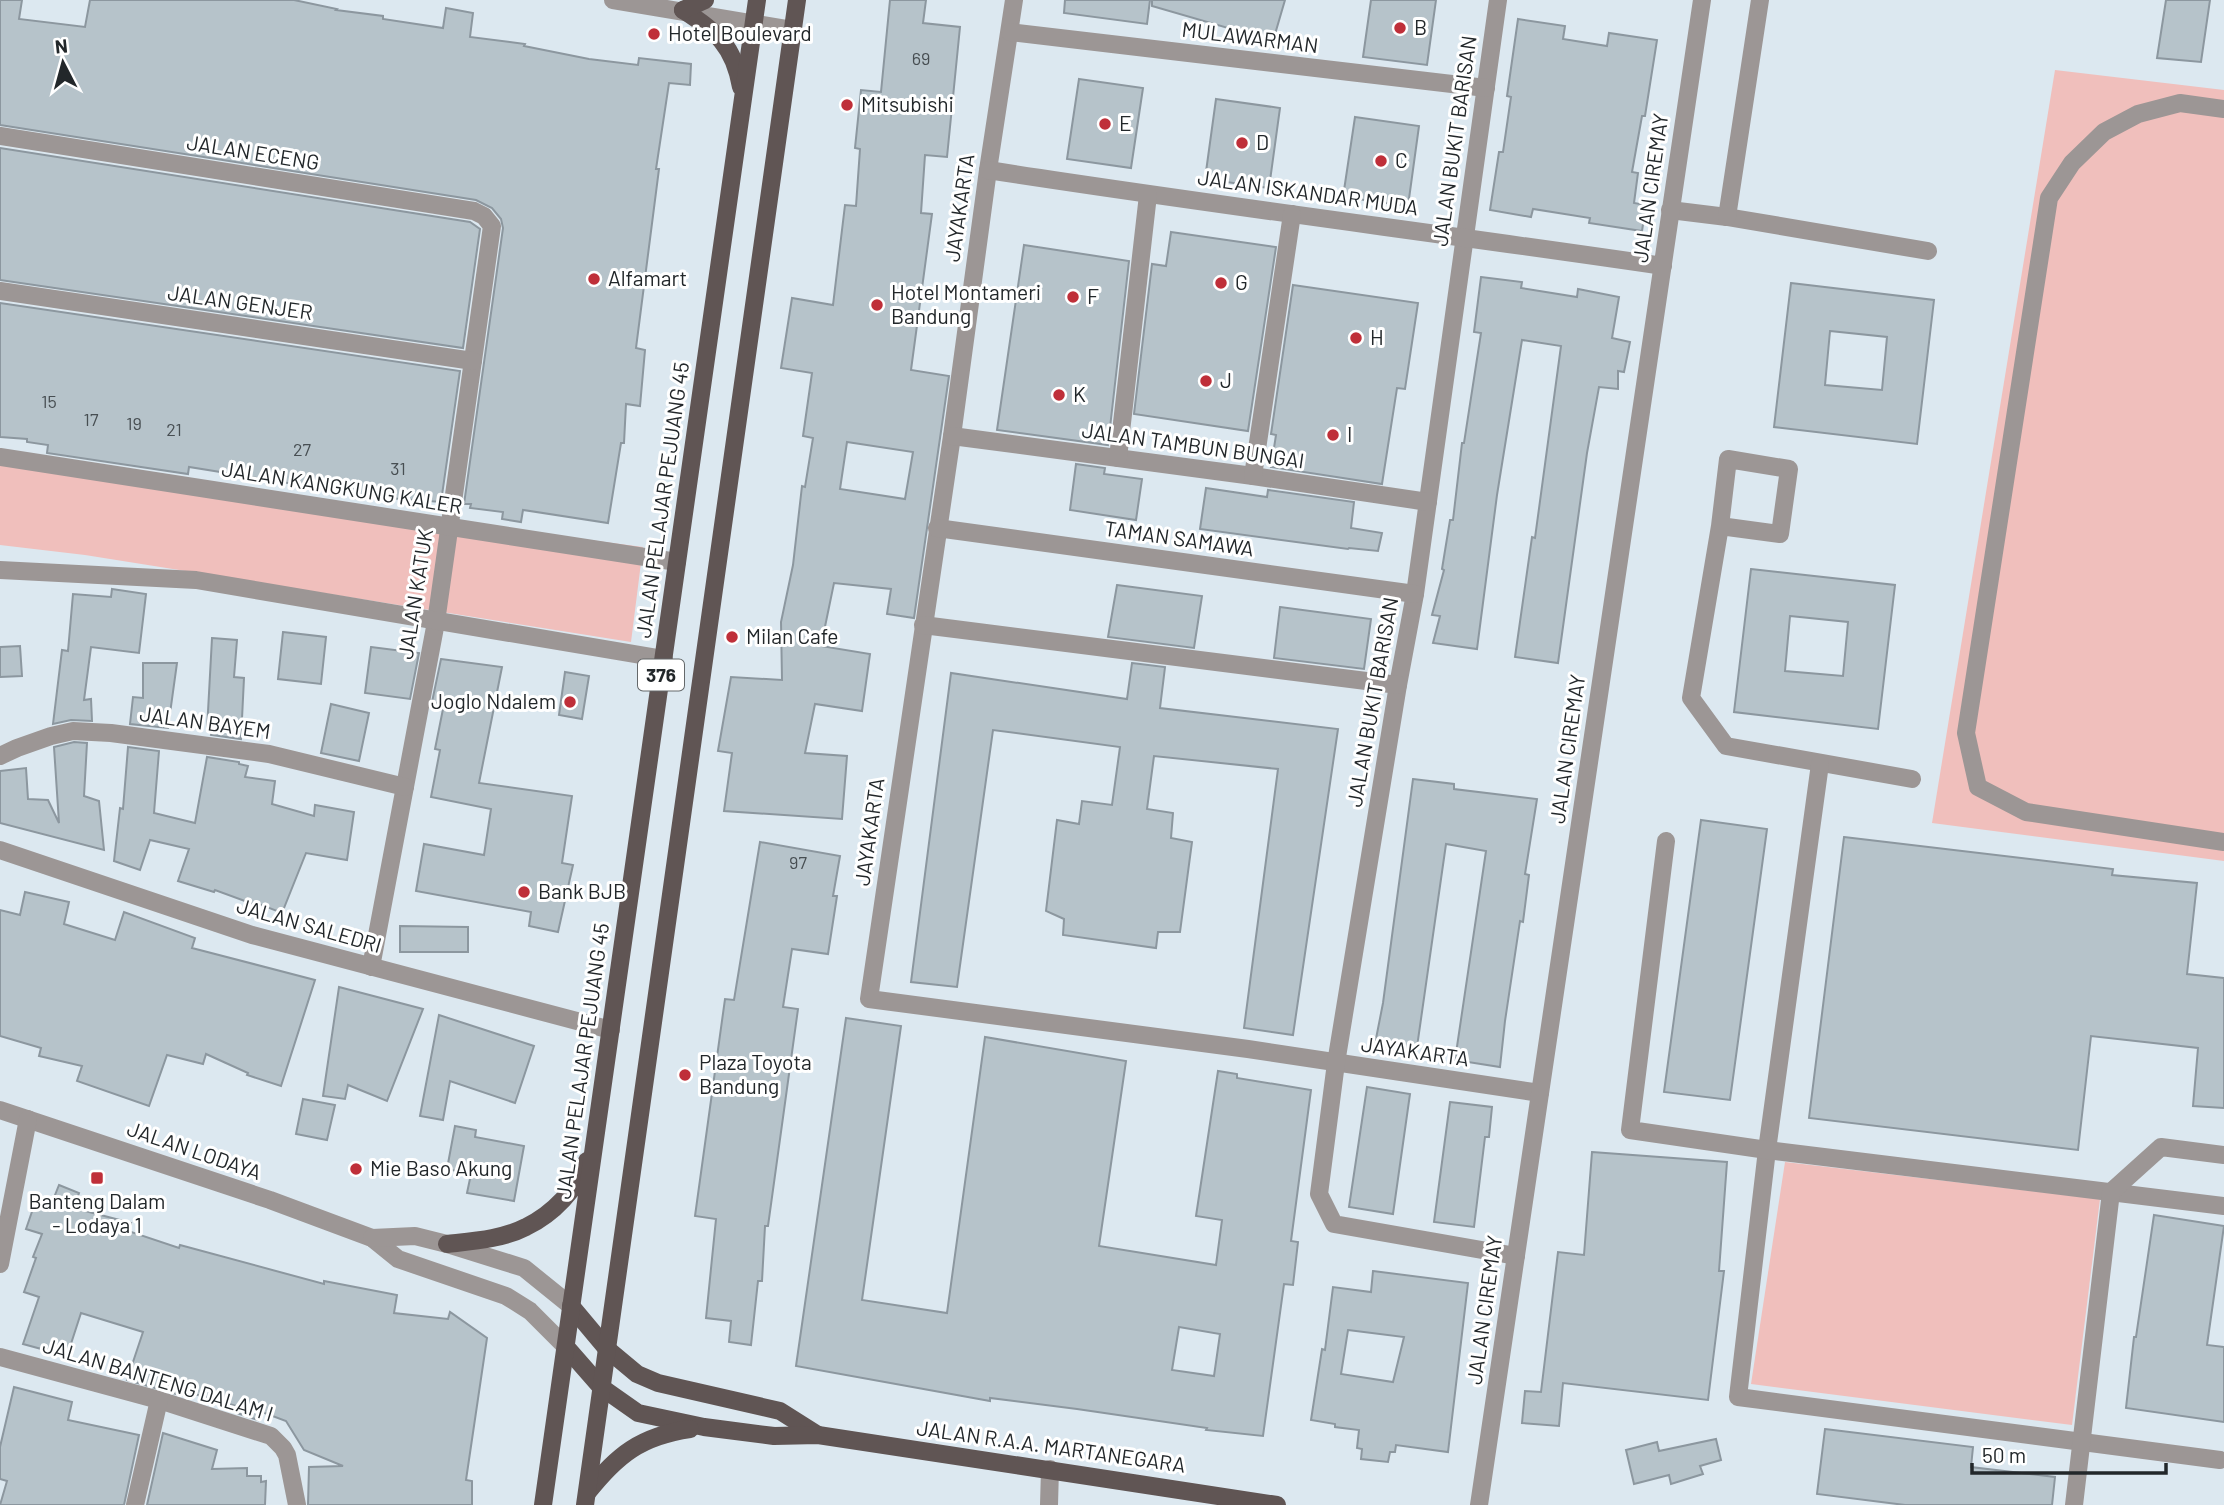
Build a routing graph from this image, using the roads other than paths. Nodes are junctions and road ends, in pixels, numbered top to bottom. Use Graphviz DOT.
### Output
graph roads {
  1 [pos="613,0"];
  2 [pos="705,0"];
  3 [pos="757,0"];
  4 [pos="797,0"];
  5 [pos="1014,0"];
  6 [pos="1498,0"];
  7 [pos="1760,0"];
  8 [pos="1698,1"];
  9 [pos="664,4"];
  10 [pos="682,10"];
  11 [pos="754,24"];
  12 [pos="792,30"];
  13 [pos="1010,32"];
  14 [pos="1486,88"];
  15 [pos="743,101"];
  16 [pos="2224,109"];
  17 [pos="0,136"];
  18 [pos="988,170"];
  19 [pos="1147,195"];
  20 [pos="1670,211"];
  21 [pos="1292,214"];
  22 [pos="1727,217"];
  23 [pos="492,226"];
  24 [pos="1465,237"];
  25 [pos="1928,251"];
  26 [pos="1663,266"];
  27 [pos="0,291"];
  28 [pos="473,360"];
  29 [pos="952,436"];
  30 [pos="0,457"];
  31 [pos="1118,458"];
  32 [pos="1253,476"];
  33 [pos="1428,502"];
  34 [pos="1720,526"];
  35 [pos="450,528"];
  36 [pos="937,528"];
  37 [pos="677,562"];
  38 [pos="0,570"];
  39 [pos="1415,594"];
  40 [pos="436,622"];
  41 [pos="923,625"];
  42 [pos="664,659"];
  43 [pos="1398,685"];
  44 [pos="0,756"];
  45 [pos="1820,764"];
  46 [pos="1912,779"];
  47 [pos="405,787"];
  48 [pos="1666,841"];
  49 [pos="2224,842"];
  50 [pos="0,850"];
  51 [pos="371,967"];
  52 [pos="611,1030"];
  53 [pos="1336,1063"];
  54 [pos="1540,1093"];
  55 [pos="0,1110"];
  56 [pos="28,1119"];
  57 [pos="595,1138"];
  58 [pos="1767,1150"];
  59 [pos="2224,1154"];
  60 [pos="2111,1192"];
  61 [pos="2224,1206"];
  62 [pos="372,1238"];
  63 [pos="447,1244"];
  64 [pos="1516,1256"];
  65 [pos="0,1264"];
  66 [pos="571,1307"];
  67 [pos="566,1347"];
  68 [pos="607,1349"];
  69 [pos="0,1357"];
  70 [pos="601,1387"];
  71 [pos="159,1400"];
  72 [pos="704,1427"];
  73 [pos="818,1435"];
  74 [pos="2082,1443"];
  75 [pos="2220,1460"];
  76 [pos="1051,1469"];
  77 [pos="585,1500"];
  78 [pos="1249,1502"];
  79 [pos="135,1505"];
  80 [pos="297,1505"];
  81 [pos="544,1505"];
  82 [pos="1049,1505"];
  83 [pos="1277,1505"];
  84 [pos="1479,1505"];
  85 [pos="2074,1505"];
  1 -- 9 [label="street"];
  2 -- 10 [label="main road"];
  3 -- 11 [label="main road, JALAN PELAJAR PEJUANG 45 / 376"];
  4 -- 12 [label="main road, 376"];
  5 -- 13 [label="street, JAYAKARTA"];
  6 -- 14 [label="street, JALAN BUKIT BARISAN"];
  7 -- 22 [label="street"];
  8 -- 20 [label="street, JALAN CIREMAY"];
  9 -- 10 [label="street"];
  10 -- 11 [label="street"];
  10 -- 15 [label="main road"];
  11 -- 12 [label="street"];
  11 -- 15 [label="main road, JALAN PELAJAR PEJUANG 45 / 376"];
  12 -- 68 [label="main road, 376"];
  13 -- 14 [label="street, MULAWARMAN"];
  13 -- 18 [label="street, JAYAKARTA"];
  14 -- 24 [label="street, JALAN BUKIT BARISAN"];
  15 -- 37 [label="main road, JALAN PELAJAR PEJUANG 45 / 376"];
  16 -- 49 [label="street"];
  17 -- 23 [label="street, JALAN ECENG"];
  18 -- 19 [label="street, JALAN ISKANDAR MUDA"];
  18 -- 29 [label="street, JAYAKARTA"];
  19 -- 21 [label="street, JALAN ISKANDAR MUDA"];
  19 -- 31 [label="street"];
  20 -- 22 [label="street"];
  20 -- 26 [label="street, JALAN CIREMAY"];
  21 -- 24 [label="street, JALAN ISKANDAR MUDA"];
  21 -- 32 [label="street"];
  22 -- 25 [label="street"];
  23 -- 28 [label="street, JALAN KATUK"];
  24 -- 26 [label="street, JALAN ISKANDAR MUDA"];
  24 -- 33 [label="street, JALAN BUKIT BARISAN"];
  26 -- 54 [label="street, JALAN CIREMAY"];
  27 -- 28 [label="street, JALAN GENJER"];
  28 -- 35 [label="street, JALAN KATUK"];
  29 -- 31 [label="street, JALAN TAMBUN BUNGAI"];
  29 -- 36 [label="street, JAYAKARTA"];
  30 -- 35 [label="street, JALAN KANGKUNG KALER"];
  31 -- 32 [label="street, JALAN TAMBUN BUNGAI"];
  32 -- 33 [label="street, JALAN TAMBUN BUNGAI"];
  33 -- 39 [label="street, JALAN BUKIT BARISAN"];
  34 -- 34 [label="street"];
  34 -- 45 [label="street"];
  35 -- 37 [label="street, JALAN KANGKUNG KALER"];
  35 -- 40 [label="street, JALAN KATUK"];
  36 -- 39 [label="street, TAMAN SAMAWA"];
  36 -- 41 [label="street, JAYAKARTA"];
  37 -- 42 [label="main road, JALAN PELAJAR PEJUANG 45 / 376"];
  38 -- 40 [label="street"];
  39 -- 43 [label="street, JALAN BUKIT BARISAN"];
  40 -- 42 [label="street"];
  40 -- 47 [label="street, JALAN KATUK"];
  41 -- 43 [label="street"];
  41 -- 53 [label="street, JAYAKARTA"];
  42 -- 52 [label="main road, JALAN PELAJAR PEJUANG 45 / 376"];
  43 -- 53 [label="street, JALAN BUKIT BARISAN"];
  44 -- 47 [label="street, JALAN BAYEM"];
  45 -- 46 [label="street"];
  45 -- 58 [label="street"];
  47 -- 51 [label="street, JALAN KATUK"];
  48 -- 58 [label="street"];
  50 -- 51 [label="street, JALAN SALEDRI"];
  51 -- 52 [label="street, JALAN SALEDRI"];
  52 -- 57 [label="main road, JALAN PELAJAR PEJUANG 45 / 376"];
  53 -- 54 [label="street, JAYAKARTA"];
  53 -- 64 [label="street, JALAN BUKIT BARISAN"];
  54 -- 64 [label="street, JALAN CIREMAY"];
  55 -- 56 [label="street, JALAN LODAYA"];
  56 -- 62 [label="street, JALAN LODAYA"];
  56 -- 65 [label="street"];
  57 -- 63 [label="main road"];
  57 -- 66 [label="main road, JALAN PELAJAR PEJUANG 45 / 376"];
  58 -- 60 [label="street"];
  58 -- 74 [label="street"];
  59 -- 60 [label="street"];
  60 -- 61 [label="street"];
  60 -- 74 [label="street"];
  62 -- 63 [label="street, JALAN LODAYA"];
  62 -- 67 [label="street, JALAN LODAYA"];
  63 -- 66 [label="street, JALAN LODAYA"];
  64 -- 84 [label="street, JALAN CIREMAY"];
  66 -- 67 [label="main road, JALAN PELAJAR PEJUANG 45 / 376"];
  66 -- 68 [label="main road, JALAN R.A.A. MARTANEGARA"];
  67 -- 70 [label="main road, JALAN R.A.A. MARTANEGARA"];
  67 -- 81 [label="main road, JALAN PELAJAR PEJUANG 45 / 376"];
  68 -- 70 [label="main road, 376"];
  68 -- 73 [label="main road, JALAN R.A.A. MARTANEGARA"];
  69 -- 71 [label="street, JALAN BANTENG DALAM I"];
  70 -- 72 [label="main road, JALAN R.A.A. MARTANEGARA"];
  70 -- 77 [label="main road, 376"];
  71 -- 79 [label="street"];
  71 -- 80 [label="street, JALAN BANTENG DALAM I"];
  72 -- 73 [label="main road, JALAN R.A.A. MARTANEGARA"];
  72 -- 77 [label="main road"];
  73 -- 76 [label="main road, JALAN R.A.A. MARTANEGARA"];
  74 -- 75 [label="street"];
  74 -- 85 [label="street"];
  76 -- 78 [label="main road, JALAN R.A.A. MARTANEGARA"];
  76 -- 82 [label="street"];
  78 -- 83 [label="main road, JALAN R.A.A. MARTANEGARA"];
}
